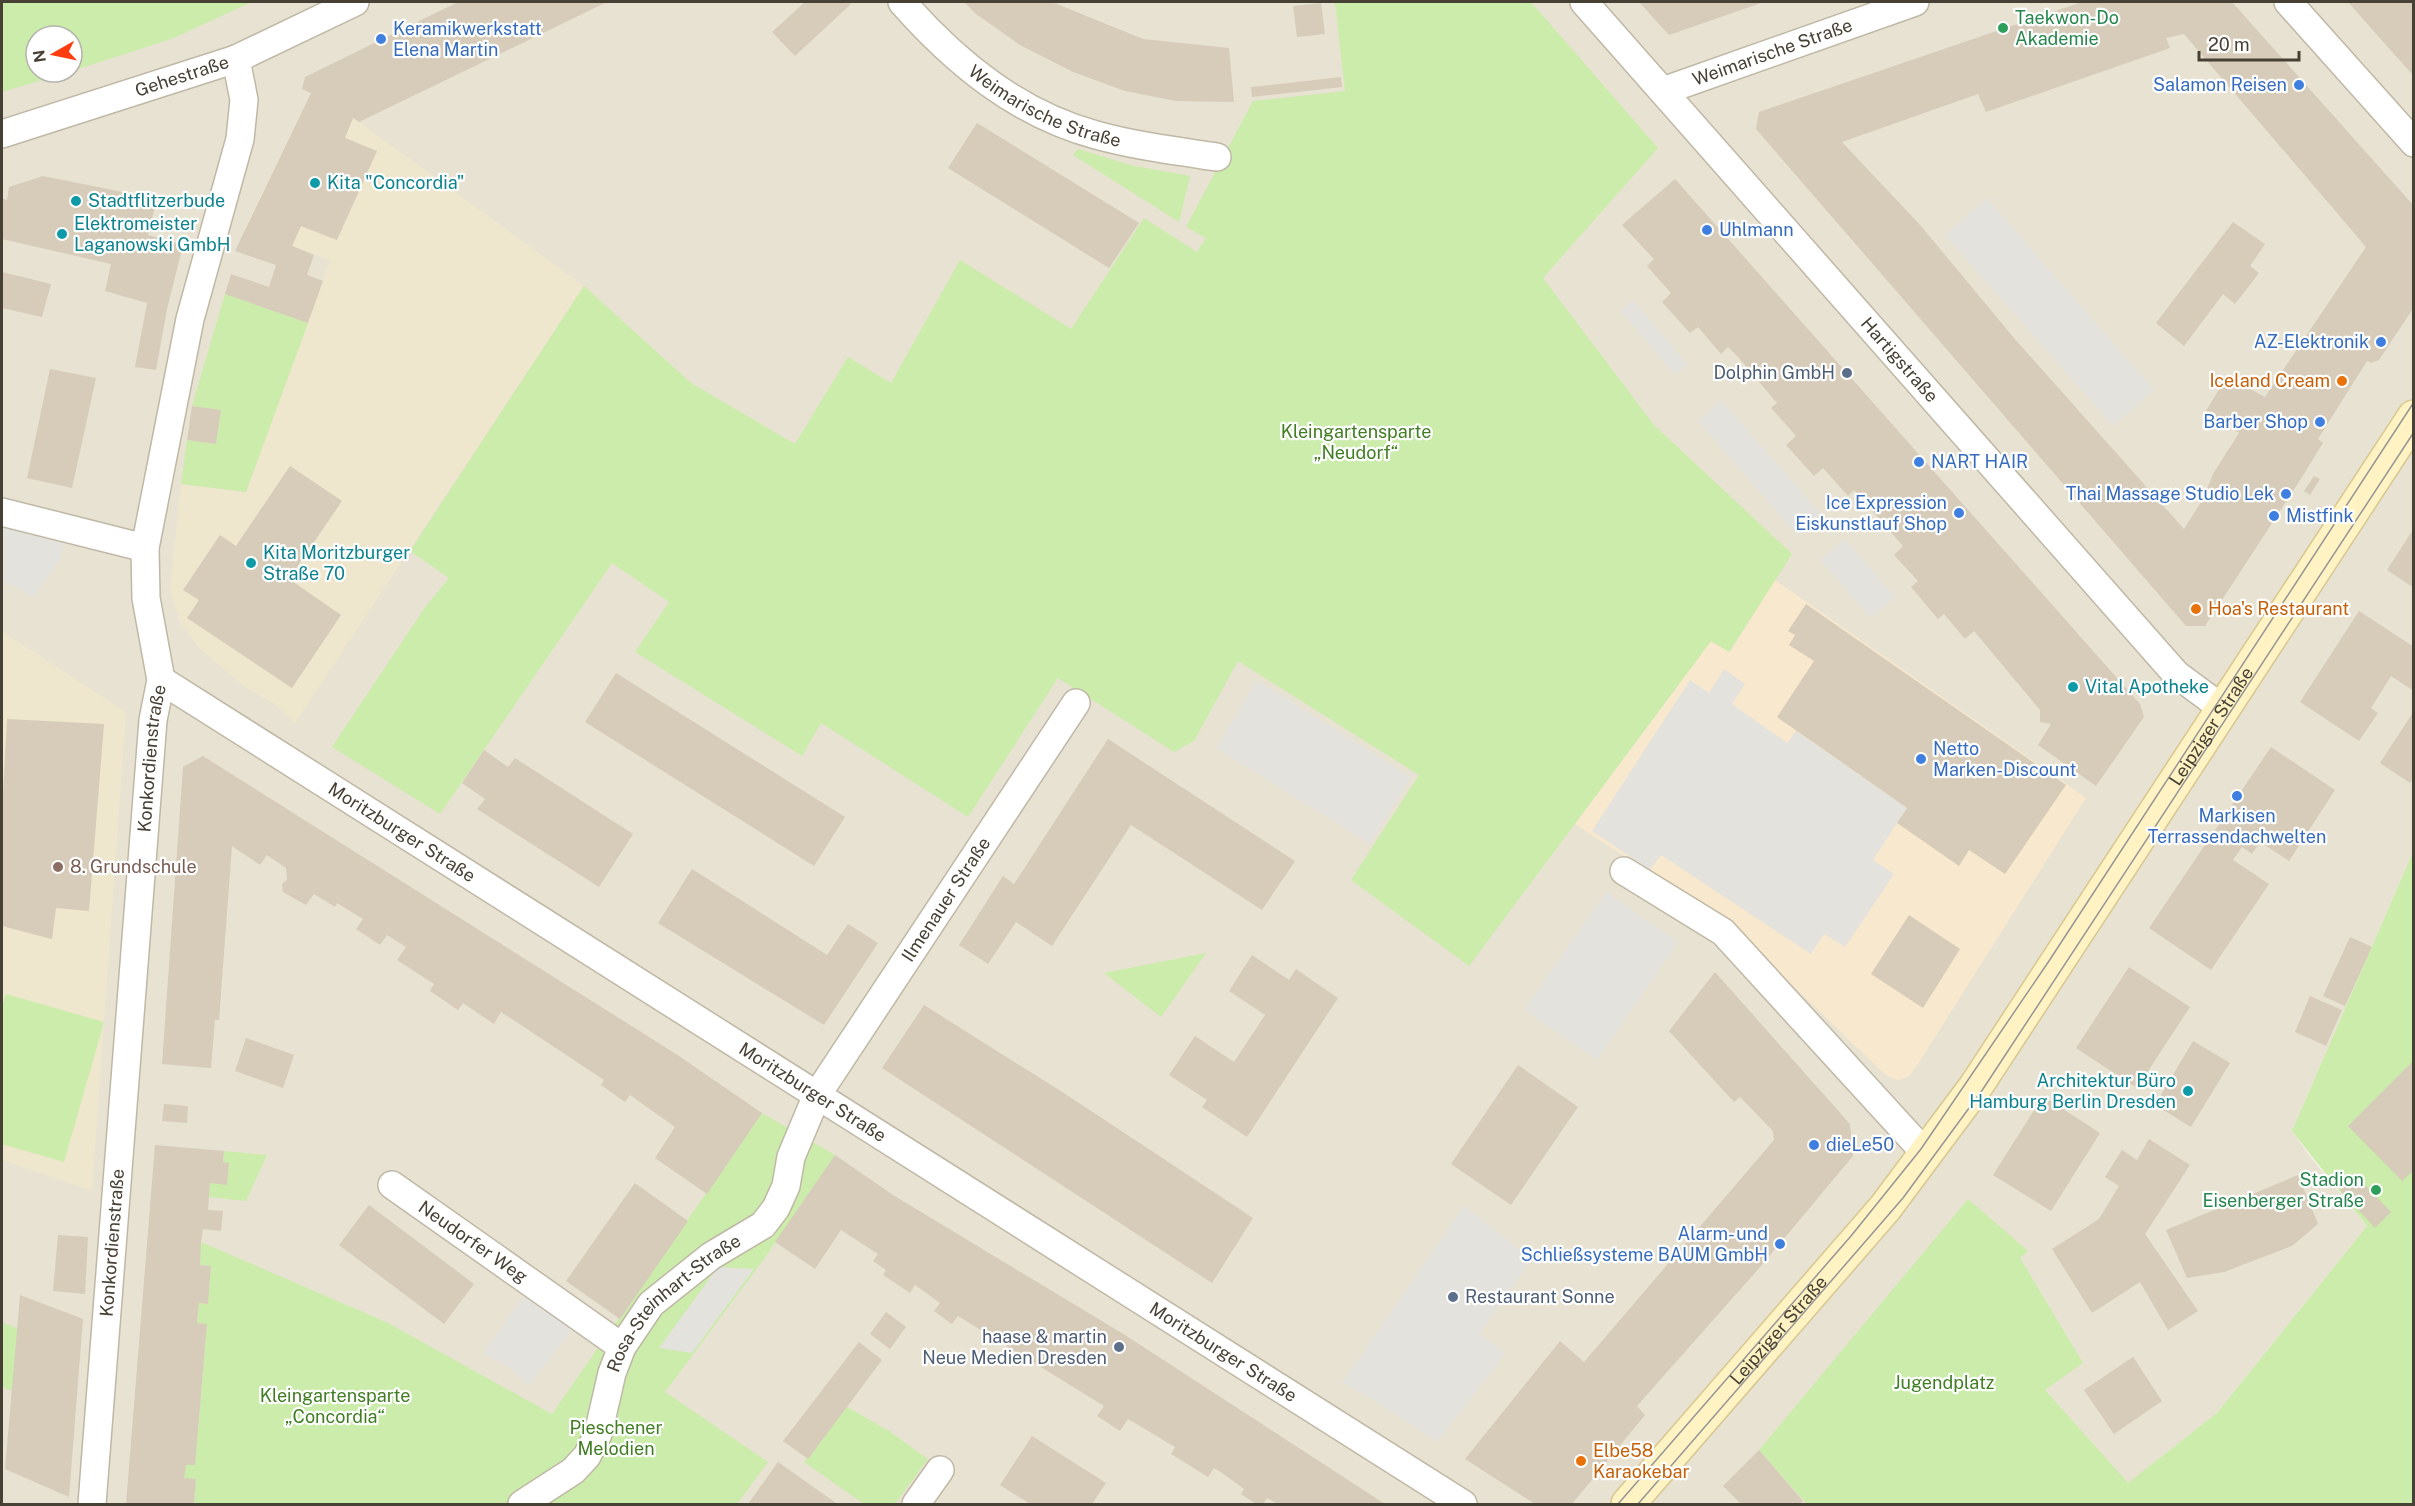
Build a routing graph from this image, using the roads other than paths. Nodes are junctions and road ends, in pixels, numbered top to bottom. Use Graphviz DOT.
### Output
graph roads {
  1 [pos="355,2"];
  2 [pos="902,2"];
  3 [pos="1584,2"];
  4 [pos="1915,2"];
  5 [pos="2288,2"];
  6 [pos="236,58"];
  7 [pos="1663,91"];
  8 [pos="2,134"];
  9 [pos="2414,143"];
  10 [pos="1218,157"];
  11 [pos="2414,417"];
  12 [pos="2,512"];
  13 [pos="145,548"];
  14 [pos="161,680"];
  15 [pos="1076,703"];
  16 [pos="2222,708"];
  17 [pos="1624,871"];
  18 [pos="817,1095"];
  19 [pos="1926,1154"];
  20 [pos="392,1185"];
  21 [pos="622,1347"];
  22 [pos="940,1470"];
  23 [pos="92,1504"];
  24 [pos="522,1504"];
  25 [pos="916,1504"];
  26 [pos="1463,1504"];
  27 [pos="1628,1504"];
  1 -- 6 [label="street, Gehestraße"];
  2 -- 10 [label="street, Weimarische Straße"];
  3 -- 7 [label="street, Hartigstraße"];
  4 -- 7 [label="street, Weimarische Straße"];
  5 -- 9 [label="street"];
  6 -- 8 [label="street, Gehestraße"];
  6 -- 13 [label="street, Konkordienstraße"];
  7 -- 16 [label="street, Hartigstraße"];
  11 -- 16 [label="main road, Leipziger Straße"];
  12 -- 13 [label="street"];
  13 -- 14 [label="street, Konkordienstraße"];
  14 -- 18 [label="street, Moritzburger Straße"];
  14 -- 23 [label="street, Konkordienstraße"];
  15 -- 18 [label="street, Ilmenauer Straße"];
  16 -- 19 [label="main road, Leipziger Straße"];
  17 -- 19 [label="street"];
  18 -- 21 [label="street, Rosa-Steinhart-Straße"];
  18 -- 26 [label="street, Moritzburger Straße"];
  19 -- 27 [label="main road, Leipziger Straße"];
  20 -- 21 [label="street, Neudorfer Weg"];
  21 -- 24 [label="street, Rosa-Steinhart-Straße"];
  22 -- 25 [label="street"];
}
